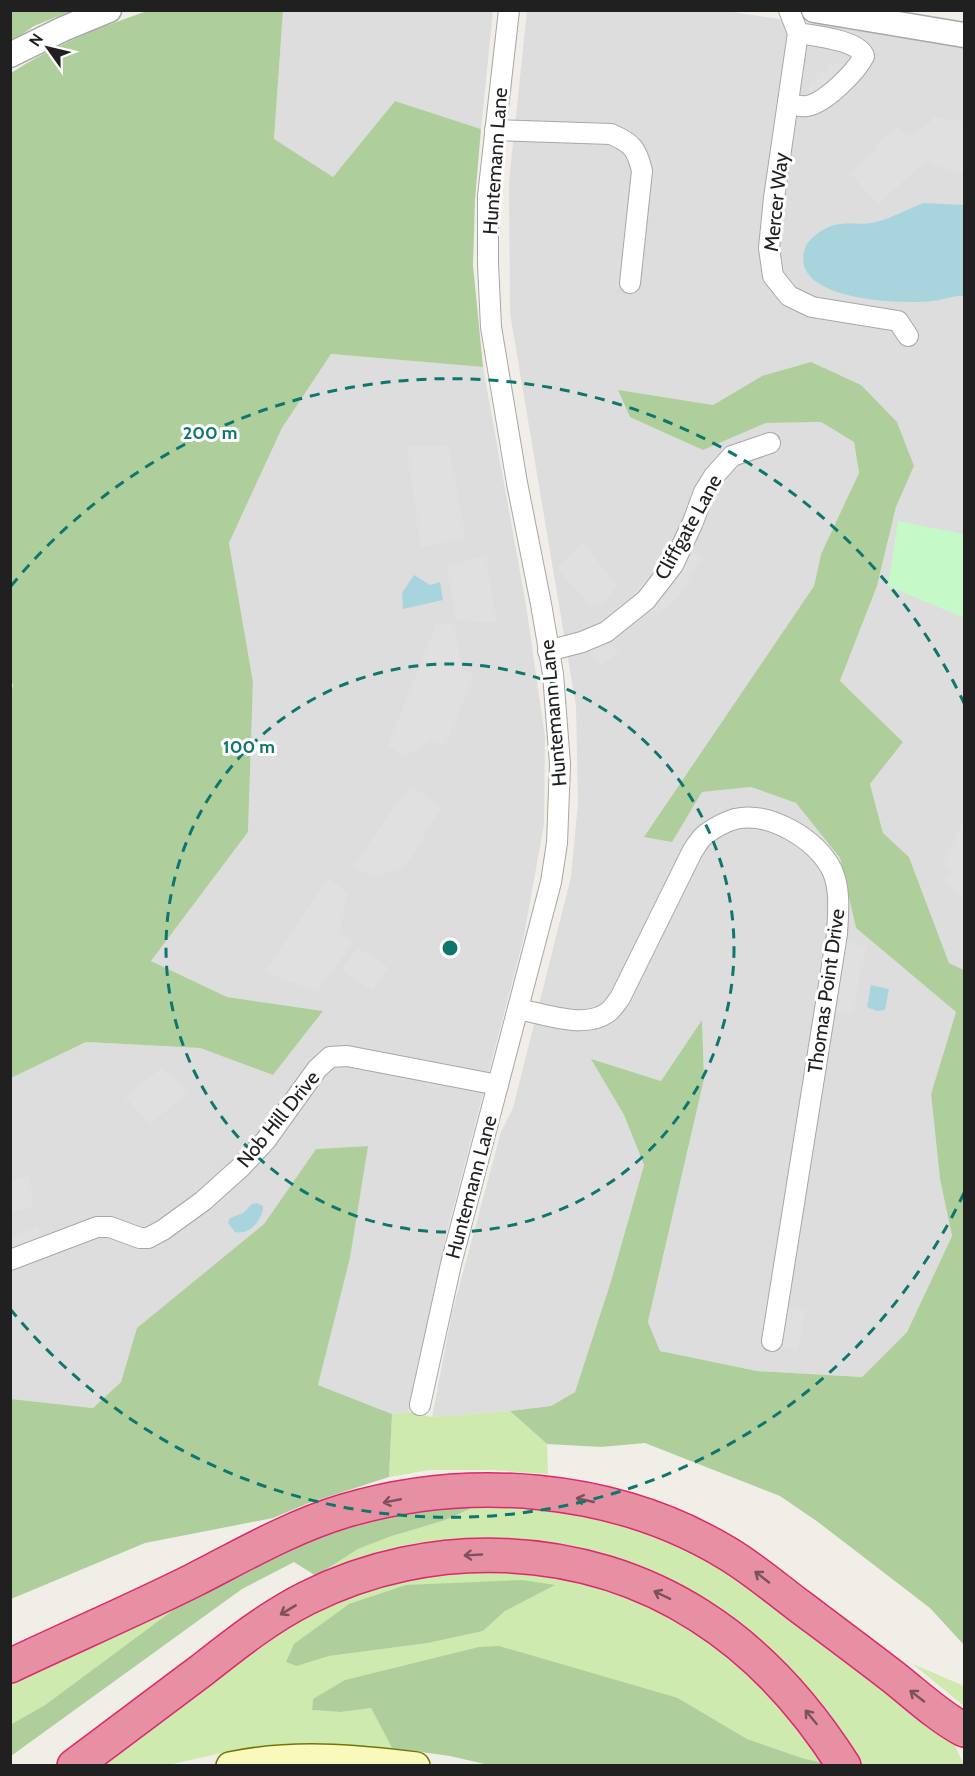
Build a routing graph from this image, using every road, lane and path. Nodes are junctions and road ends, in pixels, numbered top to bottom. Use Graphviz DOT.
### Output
graph roads {
  1 [pos="109,10"];
  2 [pos="509,10"];
  3 [pos="789,10"];
  4 [pos="814,10"];
  5 [pos="798,33"];
  6 [pos="964,35"];
  7 [pos="10,55"];
  8 [pos="788,103"];
  9 [pos="495,130"];
  10 [pos="630,284"];
  11 [pos="908,336"];
  12 [pos="770,443"];
  13 [pos="548,651"];
  14 [pos="518,1010"];
  15 [pos="498,1085"];
  16 [pos="10,1260"];
  17 [pos="772,1341"];
  18 [pos="420,1404"];
  19 [pos="10,1666"];
  20 [pos="962,1730"];
  21 [pos="74,1766"];
  22 [pos="230,1766"];
  23 [pos="416,1766"];
  24 [pos="844,1766"];
  1 -- 7 [label="street"];
  2 -- 9 [label="street, Huntemann Lane"];
  3 -- 5 [label="street, Mercer Way"];
  4 -- 6 [label="street"];
  5 -- 8 [label="street, Mercer Way"];
  5 -- 8 [label="street"];
  8 -- 11 [label="street, Mercer Way"];
  9 -- 10 [label="street"];
  9 -- 13 [label="street, Huntemann Lane"];
  12 -- 13 [label="street, Cliffgate Lane"];
  13 -- 14 [label="street, Huntemann Lane"];
  14 -- 15 [label="street, Huntemann Lane"];
  14 -- 17 [label="street, Thomas Point Drive"];
  15 -- 16 [label="street, Nob Hill Drive"];
  15 -- 18 [label="street, Huntemann Lane"];
  20 -- 19 [label="highway, one-way"];
  24 -- 21 [label="highway, one-way"];
  22 -- 23 [label="main road"];
}
